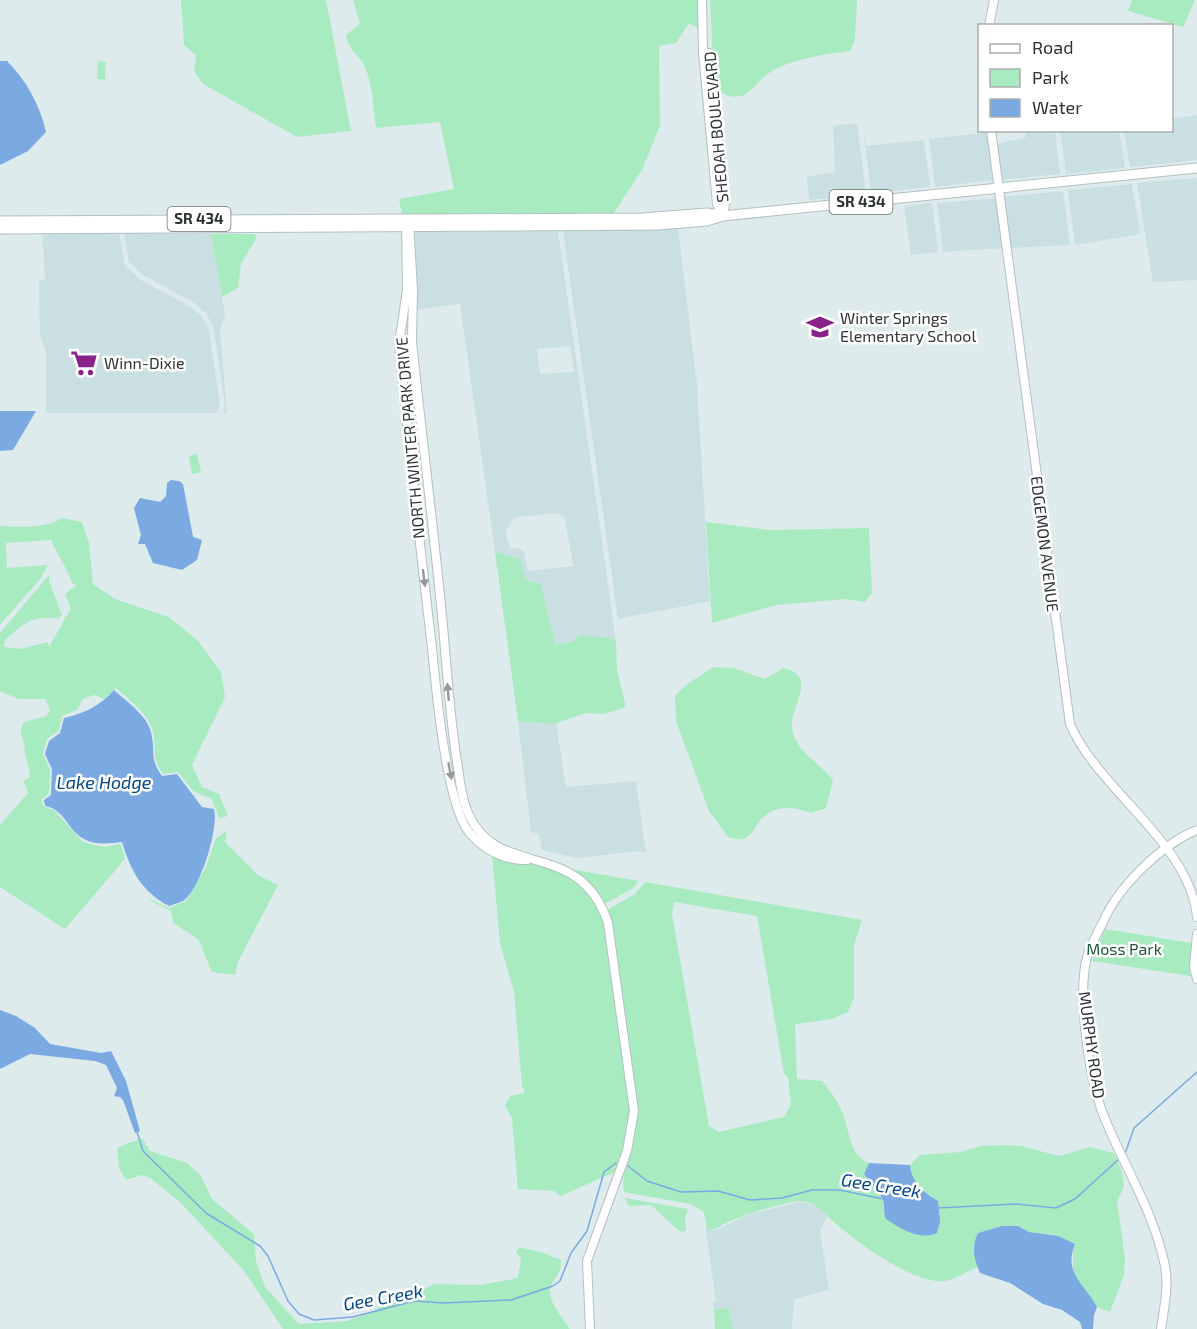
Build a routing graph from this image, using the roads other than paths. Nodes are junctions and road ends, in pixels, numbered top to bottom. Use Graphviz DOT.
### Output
graph roads {
  1 [pos="702,0"];
  2 [pos="707,0"];
  3 [pos="994,0"];
  4 [pos="989,24"];
  5 [pos="991,132"];
  6 [pos="1197,168"];
  7 [pos="999,188"];
  8 [pos="723,216"];
  9 [pos="533,218"];
  10 [pos="0,220"];
  11 [pos="274,223"];
  12 [pos="408,224"];
  13 [pos="515,226"];
  14 [pos="0,229"];
  15 [pos="1197,830"];
  16 [pos="1167,850"];
  17 [pos="532,860"];
  18 [pos="1197,917"];
  19 [pos="1197,934"];
  20 [pos="1197,979"];
  21 [pos="590,1329"];
  22 [pos="1161,1329"];
  1 -- 8 [label="street, SHEOAH BOULEVARD"];
  2 -- 8 [label="street, SHEOAH BOULEVARD"];
  3 -- 4 [label="street"];
  5 -- 7 [label="street, EDGEMON AVENUE"];
  6 -- 7 [label="main road, SR 434"];
  7 -- 8 [label="main road, SR 434"];
  7 -- 16 [label="street, EDGEMON AVENUE"];
  8 -- 9 [label="main road, SR 434"];
  8 -- 13 [label="main road, SR 434"];
  9 -- 12 [label="main road, SR 434"];
  9 -- 13 [label="main road"];
  10 -- 11 [label="main road, SR 434"];
  11 -- 12 [label="main road, SR 434"];
  11 -- 12 [label="main road, SR 434"];
  11 -- 14 [label="main road, SR 434"];
  12 -- 13 [label="main road, SR 434"];
  17 -- 12 [label="street, NORTH WINTER PARK DRIVE, one-way"];
  12 -- 17 [label="street, NORTH WINTER PARK DRIVE, one-way"];
  15 -- 16 [label="street, MURPHY ROAD"];
  16 -- 18 [label="street, EDGEMON AVENUE"];
  16 -- 22 [label="street, MURPHY ROAD"];
  17 -- 21 [label="street, NORTH WINTER PARK DRIVE"];
  19 -- 20 [label="street"];
}
